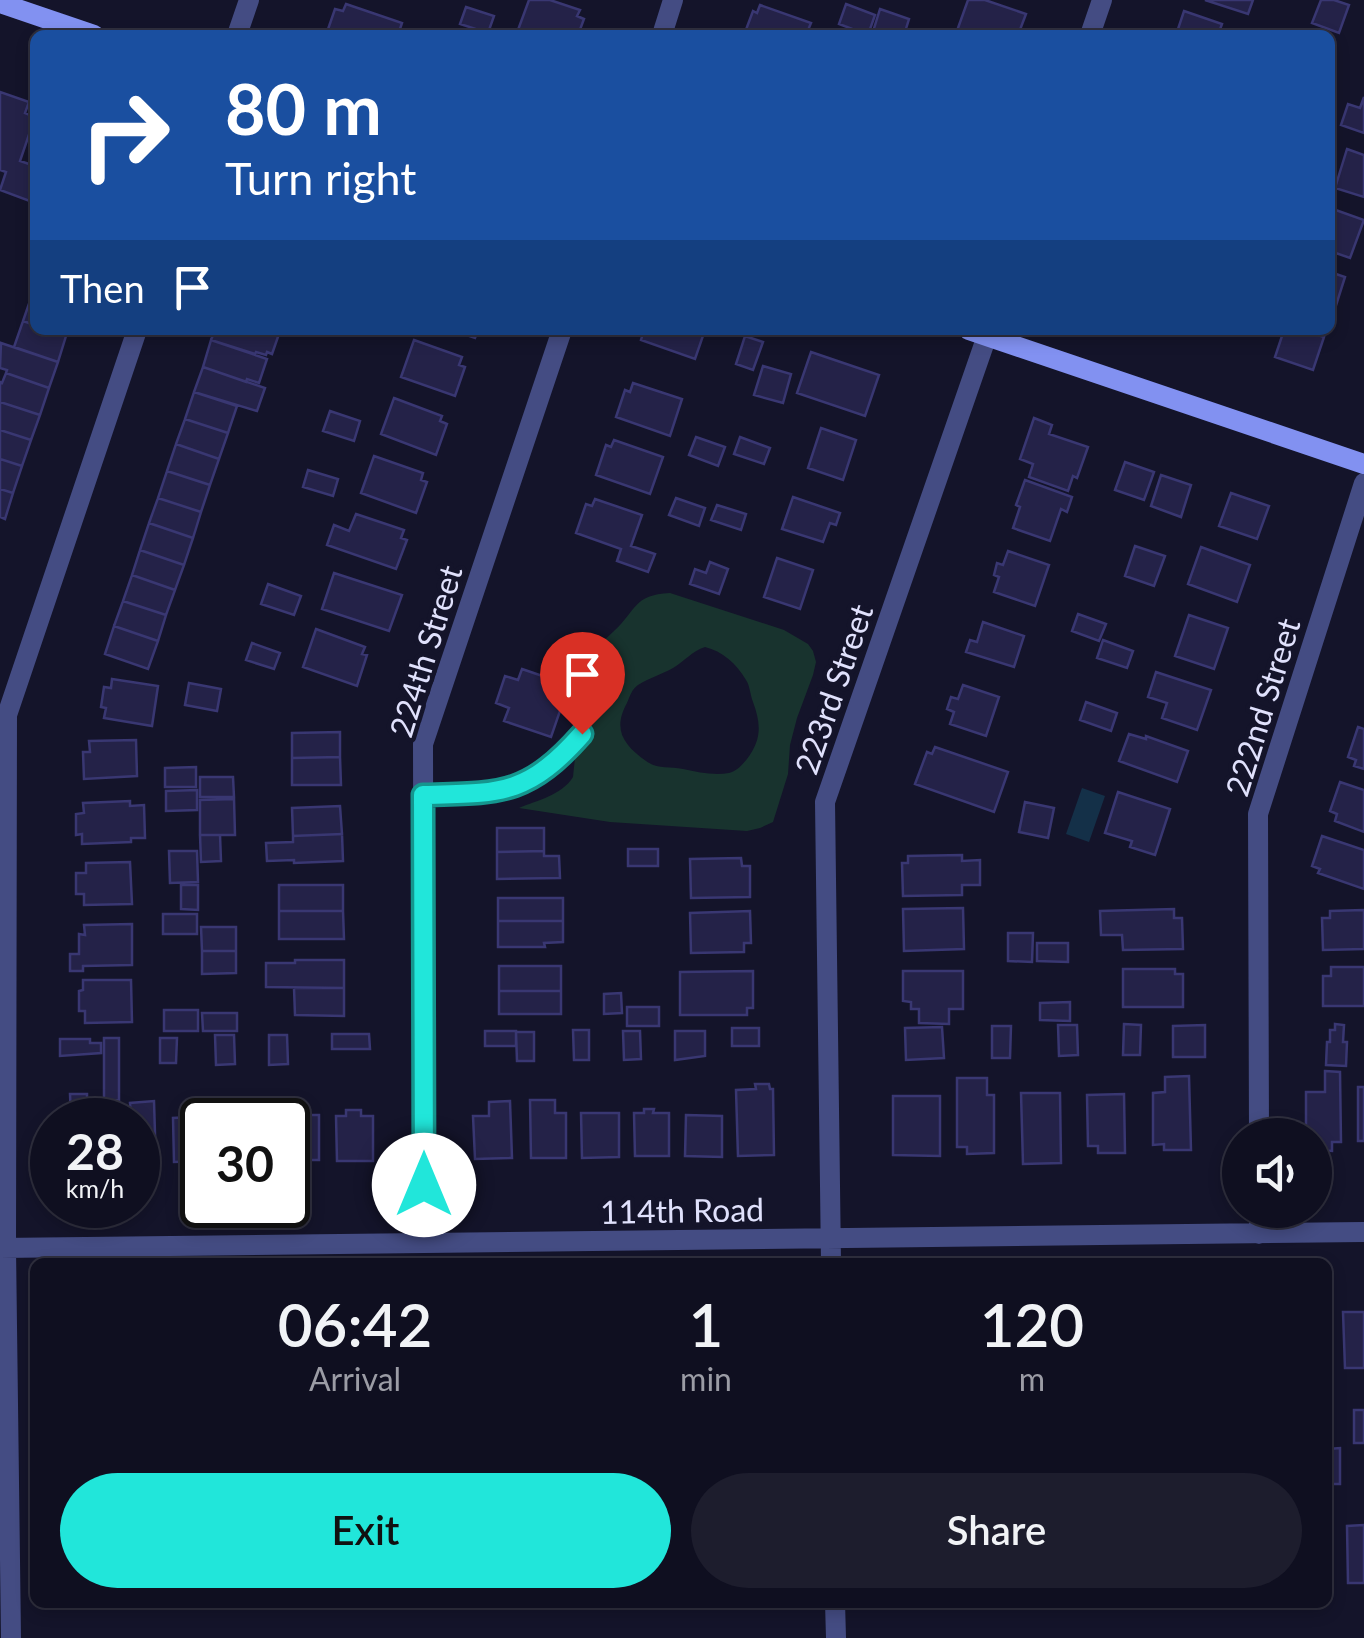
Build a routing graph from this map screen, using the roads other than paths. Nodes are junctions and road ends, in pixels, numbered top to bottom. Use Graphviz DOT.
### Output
graph roads {
  1 [pos="249,0"];
  2 [pos="673,0"];
  3 [pos="1102,0"];
  4 [pos="0,3"];
  5 [pos="79,30"];
  6 [pos="240,30"];
  7 [pos="664,30"];
  8 [pos="1092,30"];
  9 [pos="135,335"];
  10 [pos="560,335"];
  11 [pos="981,335"];
  12 [pos="991,335"];
  13 [pos="1364,464"];
  14 [pos="1364,483"];
  15 [pos="582,734"];
  16 [pos="423,795"];
  17 [pos="1258,1118"];
  18 [pos="1259,1228"];
  19 [pos="1364,1232"];
  20 [pos="1259,1234"];
  21 [pos="831,1238"];
  22 [pos="424,1242"];
  23 [pos="3,1248"];
  24 [pos="831,1258"];
  25 [pos="836,1608"];
  26 [pos="10,1638"];
  27 [pos="836,1638"];
  1 -- 6 [label="street"];
  2 -- 7 [label="street"];
  3 -- 8 [label="street"];
  4 -- 5 [label="main road"];
  9 -- 23 [label="street"];
  10 -- 16 [label="street, 224th Street"];
  11 -- 21 [label="street, 223rd Street"];
  12 -- 13 [label="main road"];
  14 -- 17 [label="street, 222nd Street"];
  15 -- 16 [label="lane"];
  16 -- 22 [label="street, 224th Street"];
  18 -- 20 [label="street"];
  19 -- 20 [label="street, 114th Road"];
  20 -- 21 [label="street, 114th Road"];
  21 -- 22 [label="street, 114th Road"];
  21 -- 24 [label="street, 223rd Street"];
  22 -- 23 [label="street, 114th Road"];
  23 -- 26 [label="street"];
  25 -- 27 [label="street"];
}
